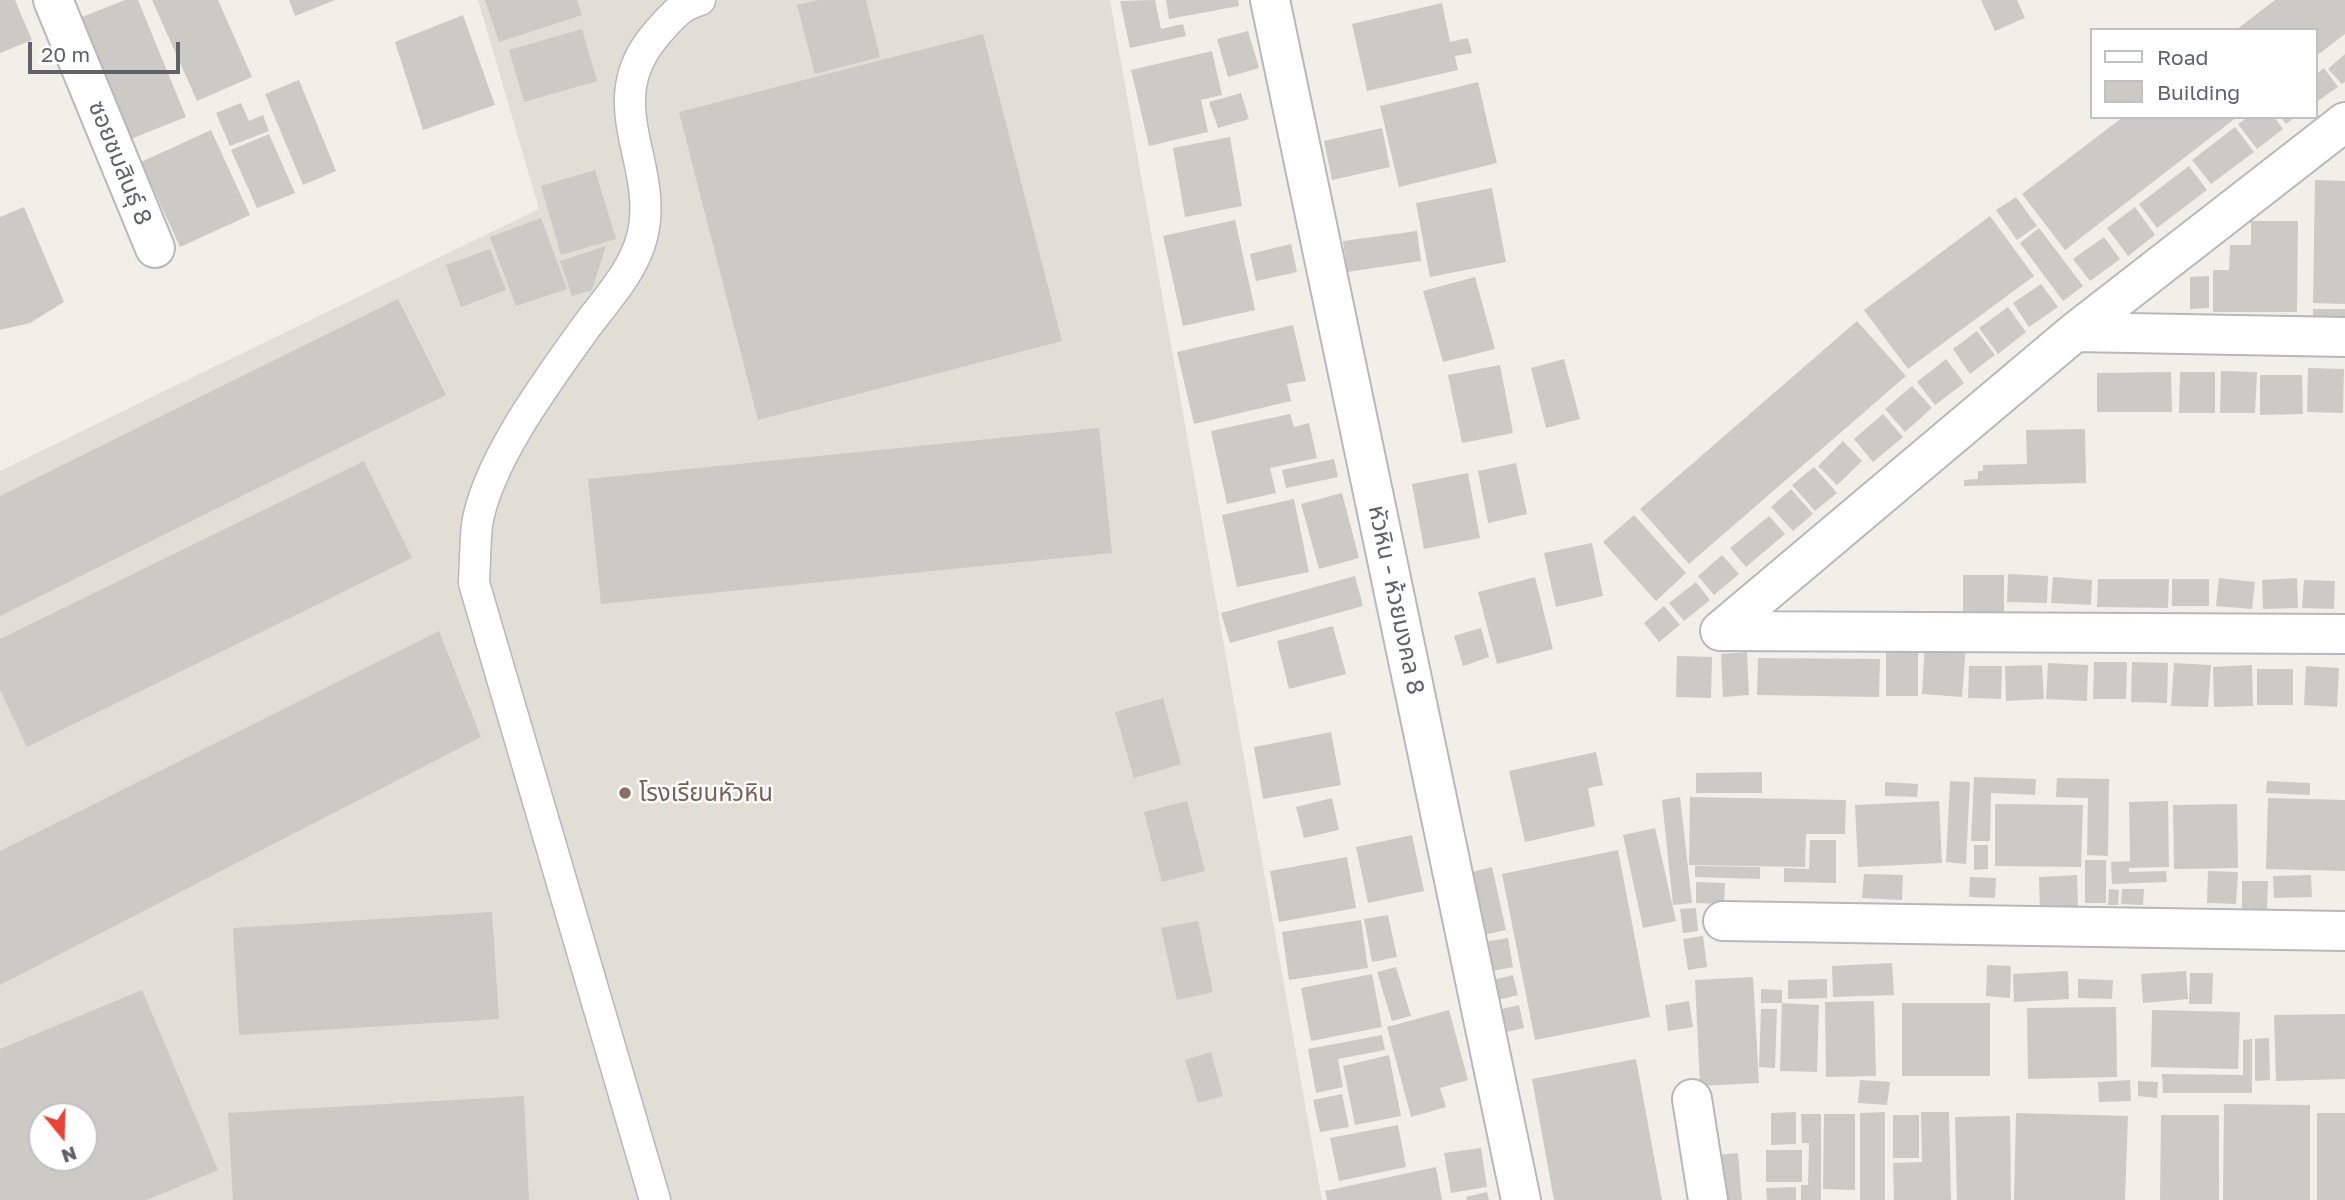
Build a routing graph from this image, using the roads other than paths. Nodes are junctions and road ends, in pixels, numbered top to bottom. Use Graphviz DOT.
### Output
graph roads {
  1 [pos="53,0"];
  2 [pos="700,0"];
  3 [pos="1270,0"];
  4 [pos="2345,122"];
  5 [pos="155,248"];
  6 [pos="2075,332"];
  7 [pos="2345,337"];
  8 [pos="2345,634"];
  9 [pos="1723,921"];
  10 [pos="2345,931"];
  11 [pos="1692,1099"];
  12 [pos="655,1200"];
  13 [pos="1521,1200"];
  14 [pos="1707,1200"];
  1 -- 5 [label="street, ซอยชมสินธุ์ 8"];
  2 -- 12 [label="lane"];
  3 -- 13 [label="street, หัวหิน - ห้วยมงคล 8"];
  4 -- 6 [label="street"];
  6 -- 7 [label="street"];
  6 -- 8 [label="street"];
  9 -- 10 [label="street"];
  11 -- 14 [label="street"];
}
